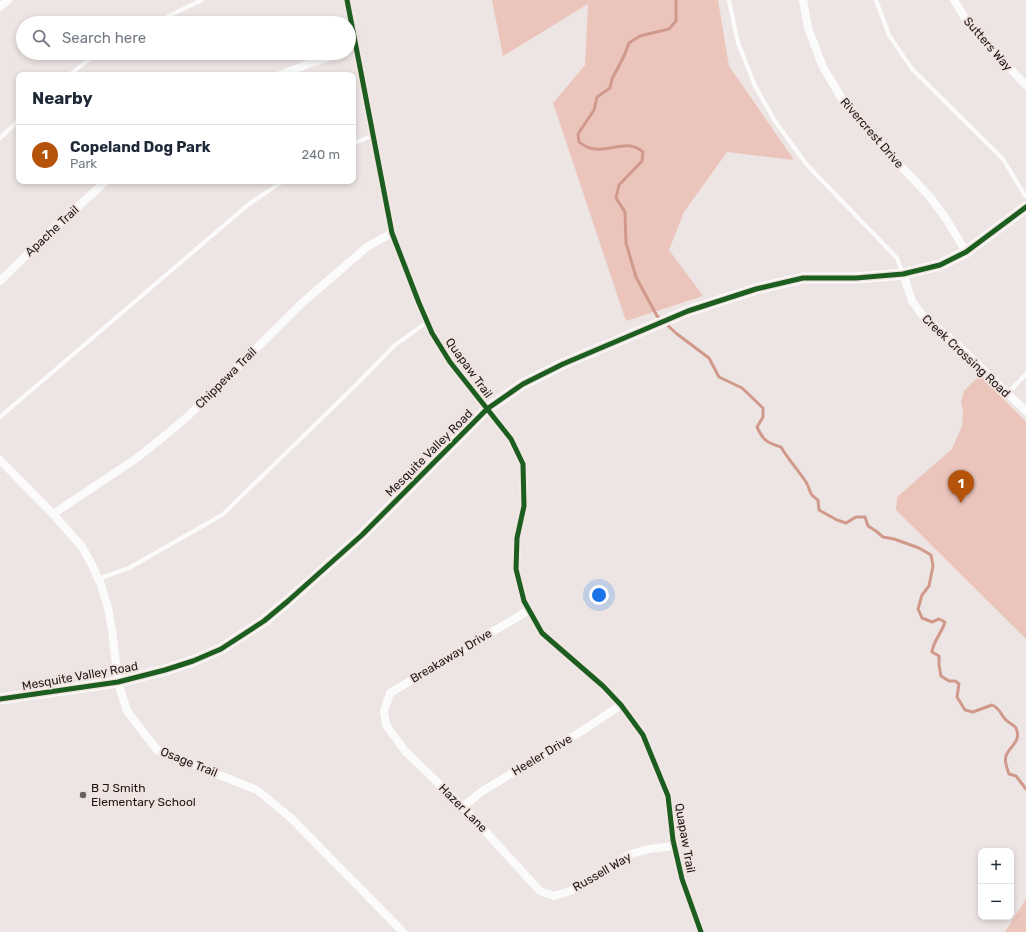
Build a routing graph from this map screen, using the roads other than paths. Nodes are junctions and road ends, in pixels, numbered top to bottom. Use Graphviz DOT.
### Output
graph roads {
  1 [pos="8,0"];
  2 [pos="202,0"];
  3 [pos="347,0"];
  4 [pos="729,0"];
  5 [pos="803,0"];
  6 [pos="876,0"];
  7 [pos="954,0"];
  8 [pos="0,7"];
  9 [pos="169,16"];
  10 [pos="349,16"];
  11 [pos="89,60"];
  12 [pos="320,60"];
  13 [pos="354,60"];
  14 [pos="73,72"];
  15 [pos="288,72"];
  16 [pos="1026,85"];
  17 [pos="16,123"];
  18 [pos="373,135"];
  19 [pos="0,138"];
  20 [pos="356,143"];
  21 [pos="103,184"];
  22 [pos="279,184"];
  23 [pos="1026,197"];
  24 [pos="1026,207"];
  25 [pos="392,233"];
  26 [pos="966,252"];
  27 [pos="903,274"];
  28 [pos="0,281"];
  29 [pos="427,321"];
  30 [pos="1026,374"];
  31 [pos="1008,393"];
  32 [pos="487,409"];
  33 [pos="1026,412"];
  34 [pos="0,417"];
  35 [pos="0,460"];
  36 [pos="53,514"];
  37 [pos="98,579"];
  38 [pos="529,610"];
  39 [pos="118,682"];
  40 [pos="0,700"];
  41 [pos="621,705"];
  42 [pos="384,711"];
  43 [pos="464,806"];
  44 [pos="674,846"];
  45 [pos="554,896"];
  46 [pos="403,932"];
  47 [pos="701,932"];
  1 -- 8 [label="street"];
  2 -- 9 [label="lane"];
  3 -- 10 [label="street, Quapaw Trail"];
  4 -- 27 [label="lane"];
  5 -- 26 [label="street, Rivercrest Drive"];
  6 -- 23 [label="lane"];
  7 -- 16 [label="street, Sutters Way"];
  11 -- 14 [label="lane"];
  12 -- 15 [label="street"];
  13 -- 18 [label="street, Quapaw Trail"];
  17 -- 19 [label="lane"];
  18 -- 20 [label="lane"];
  18 -- 25 [label="street, Quapaw Trail"];
  21 -- 28 [label="street, Apache Trail"];
  22 -- 34 [label="lane"];
  24 -- 26 [label="street, Mesquite Valley Road"];
  25 -- 29 [label="street, Quapaw Trail"];
  25 -- 36 [label="street, Chippewa Trail"];
  26 -- 27 [label="street, Mesquite Valley Road"];
  27 -- 31 [label="street, Creek Crossing Road"];
  27 -- 32 [label="street, Mesquite Valley Road"];
  29 -- 32 [label="street, Quapaw Trail"];
  29 -- 37 [label="lane"];
  30 -- 31 [label="lane"];
  31 -- 33 [label="street, Creek Crossing Road"];
  32 -- 38 [label="street, Quapaw Trail"];
  32 -- 39 [label="street, Mesquite Valley Road"];
  35 -- 36 [label="street, Osage Trail"];
  36 -- 37 [label="street, Osage Trail"];
  37 -- 39 [label="street, Osage Trail"];
  38 -- 41 [label="street, Quapaw Trail"];
  38 -- 42 [label="street, Breakaway Drive"];
  39 -- 40 [label="street, Mesquite Valley Road"];
  39 -- 46 [label="street, Osage Trail"];
  41 -- 43 [label="street, Heeler Drive"];
  41 -- 44 [label="street, Quapaw Trail"];
  42 -- 43 [label="street, Hazer Lane"];
  43 -- 45 [label="street, Hazer Lane"];
  44 -- 45 [label="street, Russell Way"];
  44 -- 47 [label="street, Quapaw Trail"];
}
